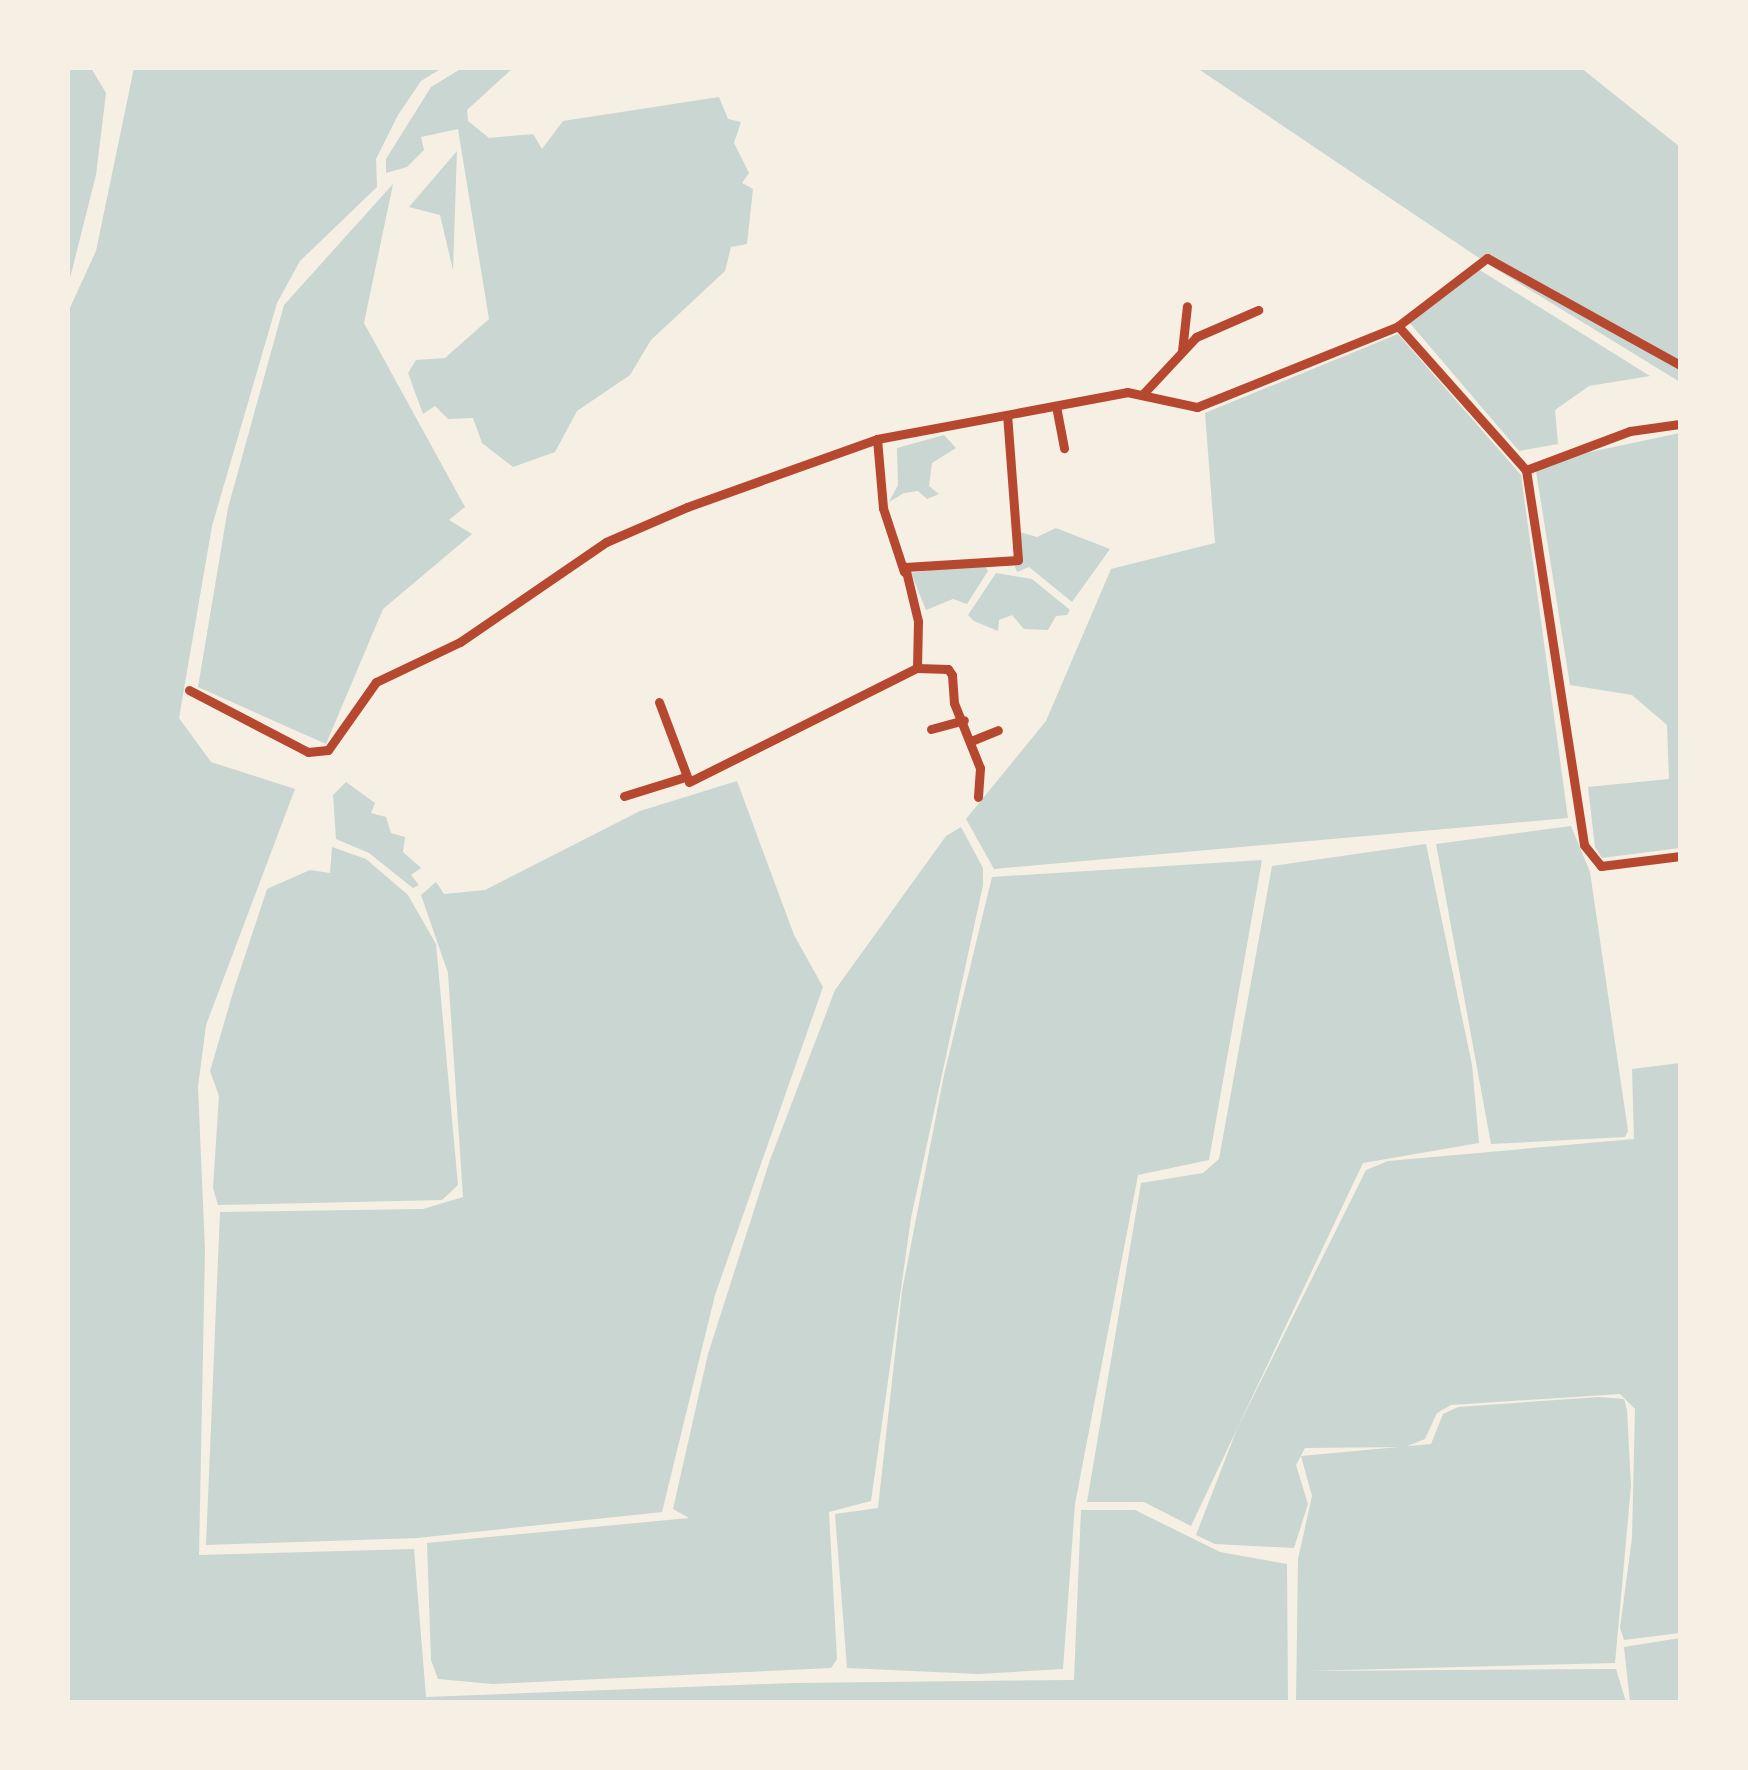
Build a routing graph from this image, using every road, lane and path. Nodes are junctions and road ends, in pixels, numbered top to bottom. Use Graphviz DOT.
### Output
graph roads {
  1 [pos="1187,306"];
  2 [pos="1258,310"];
  3 [pos="1398,326"];
  4 [pos="1182,351"];
  5 [pos="1680,364"];
  6 [pos="1142,396"];
  7 [pos="1056,406"];
  8 [pos="1007,415"];
  9 [pos="1680,424"];
  10 [pos="878,439"];
  11 [pos="1064,448"];
  12 [pos="1526,470"];
  13 [pos="905,574"];
  14 [pos="917,668"];
  15 [pos="189,690"];
  16 [pos="659,702"];
  17 [pos="964,720"];
  18 [pos="931,729"];
  19 [pos="998,730"];
  20 [pos="971,742"];
  21 [pos="685,777"];
  22 [pos="624,796"];
  23 [pos="978,797"];
  24 [pos="1680,856"];
  1 -- 4 [label="street"];
  2 -- 4 [label="street"];
  3 -- 5 [label="street"];
  3 -- 6 [label="street"];
  3 -- 12 [label="street"];
  4 -- 6 [label="street"];
  6 -- 7 [label="street"];
  7 -- 8 [label="street"];
  7 -- 11 [label="street"];
  8 -- 10 [label="street"];
  8 -- 13 [label="street"];
  9 -- 12 [label="street"];
  10 -- 13 [label="street"];
  10 -- 15 [label="street"];
  12 -- 24 [label="street"];
  13 -- 14 [label="street"];
  14 -- 17 [label="street"];
  14 -- 21 [label="street"];
  16 -- 21 [label="street"];
  17 -- 18 [label="street"];
  17 -- 20 [label="street"];
  19 -- 20 [label="street"];
  20 -- 23 [label="street"];
  21 -- 22 [label="street"];
}
